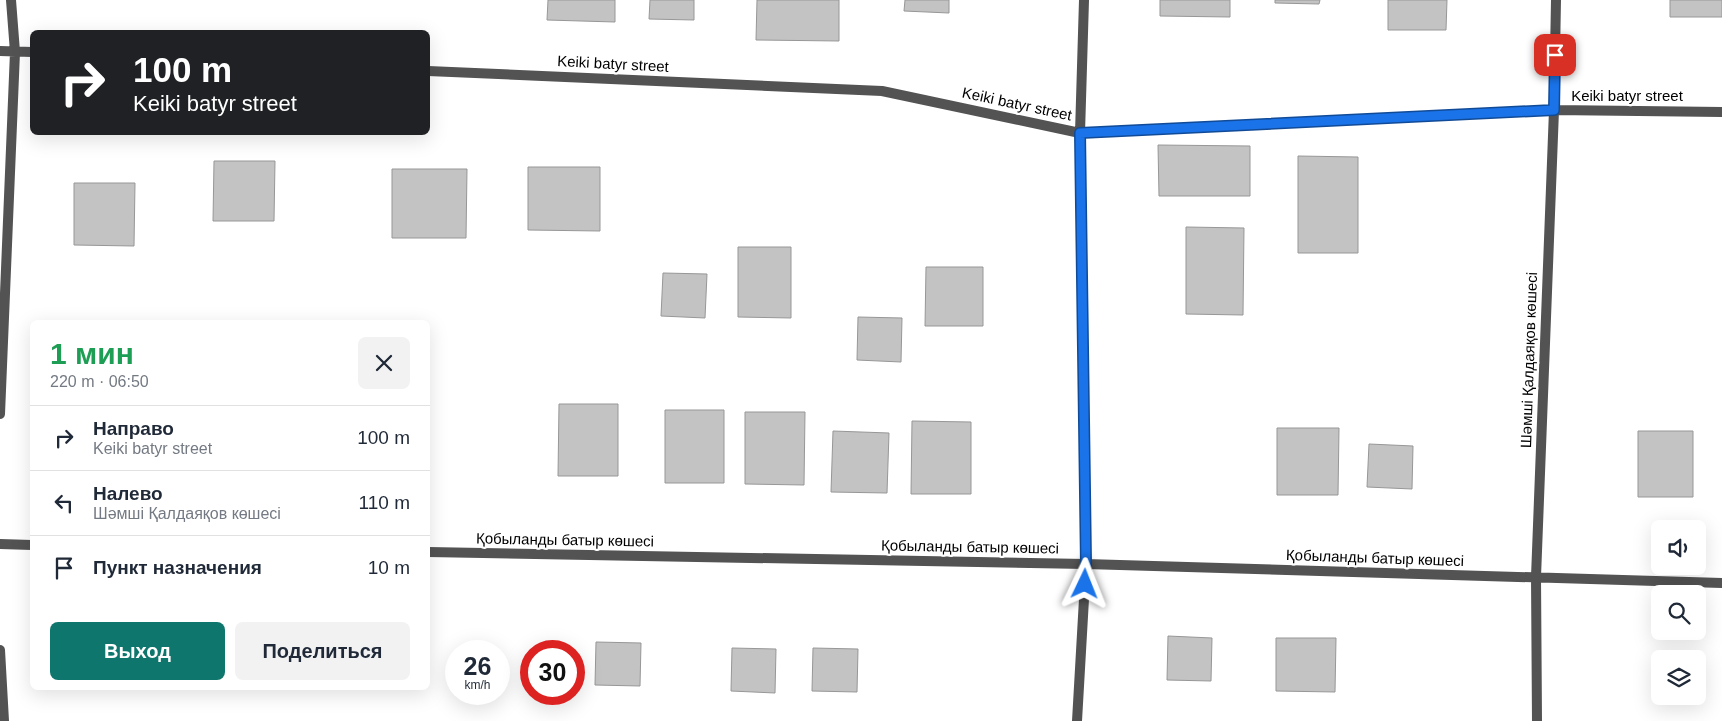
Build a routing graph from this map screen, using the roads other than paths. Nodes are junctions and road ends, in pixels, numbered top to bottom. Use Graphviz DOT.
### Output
graph roads {
  1 [pos="11,0"];
  2 [pos="1084,0"];
  3 [pos="1556,0"];
  4 [pos="0,51"];
  5 [pos="15,52"];
  6 [pos="30,52"];
  7 [pos="430,70"];
  8 [pos="1554,110"];
  9 [pos="1722,112"];
  10 [pos="1080,133"];
  11 [pos="0,414"];
  12 [pos="0,544"];
  13 [pos="30,545"];
  14 [pos="430,552"];
  15 [pos="1086,564"];
  16 [pos="1536,578"];
  17 [pos="1722,583"];
  18 [pos="0,650"];
  19 [pos="4,721"];
  20 [pos="1077,721"];
  21 [pos="1537,721"];
  1 -- 5 [label="street"];
  2 -- 10 [label="street"];
  3 -- 8 [label="street, Шәмші Қалдаяқов көшесі"];
  4 -- 5 [label="street"];
  5 -- 6 [label="street"];
  5 -- 11 [label="street"];
  7 -- 10 [label="street, Keiki batyr street"];
  8 -- 9 [label="street, Keiki batyr street"];
  8 -- 10 [label="street, Keiki batyr street"];
  8 -- 16 [label="street, Шәмші Қалдаяқов көшесі"];
  10 -- 15 [label="street"];
  12 -- 13 [label="street"];
  14 -- 15 [label="street, Қобыланды батыр көшесі"];
  15 -- 16 [label="street, Қобыланды батыр көшесі"];
  15 -- 20 [label="street"];
  16 -- 17 [label="street, Қобыланды батыр көшесі"];
  16 -- 21 [label="street, Шәмші Қалдаяқов көшесі"];
  18 -- 19 [label="street"];
}
